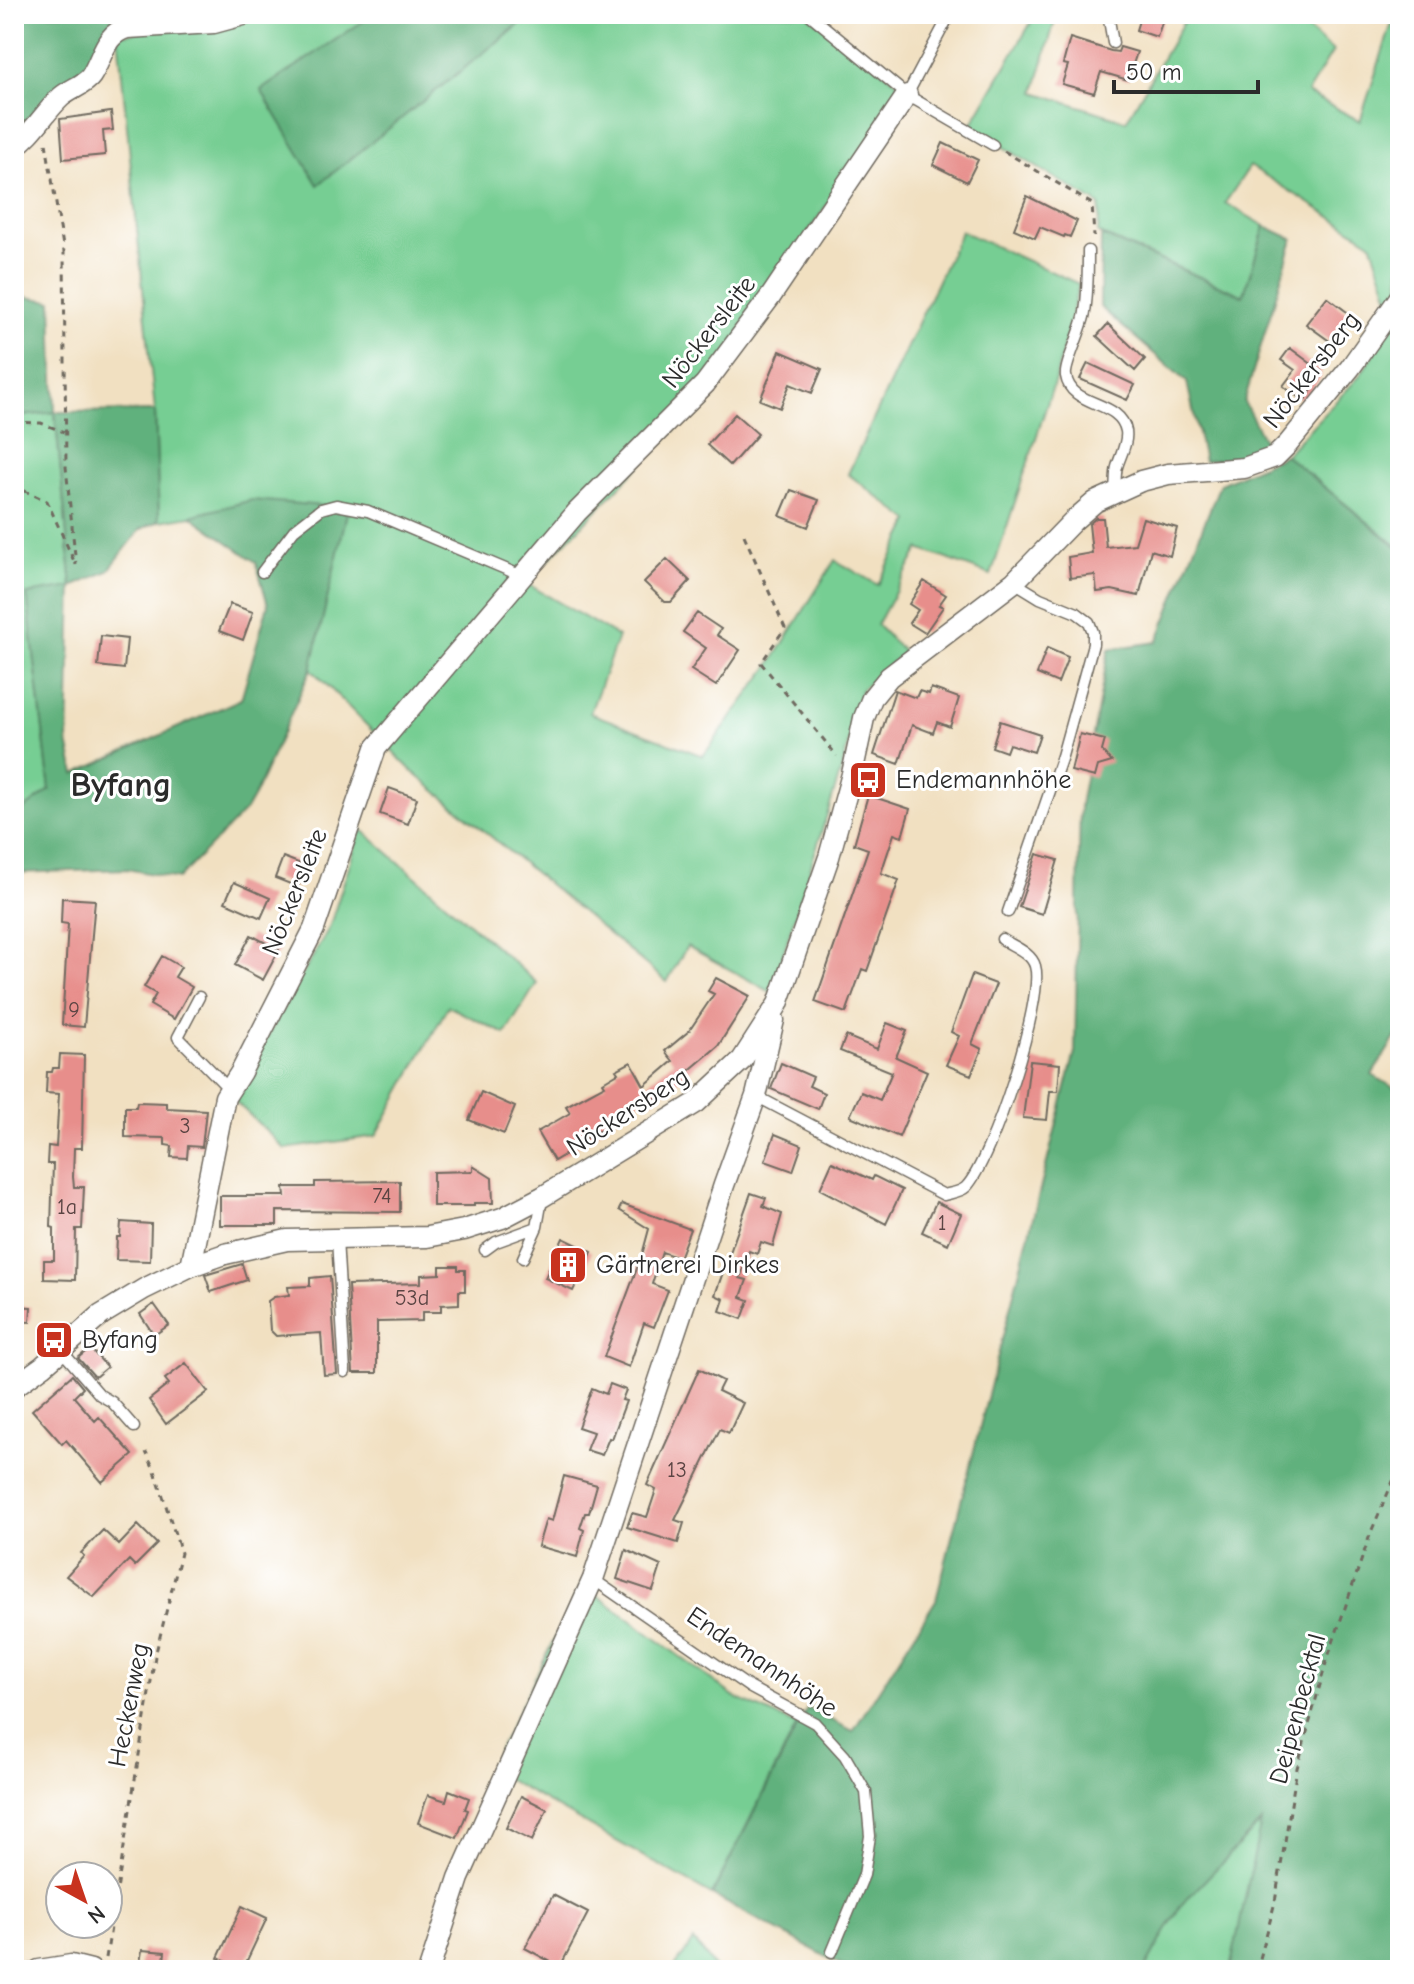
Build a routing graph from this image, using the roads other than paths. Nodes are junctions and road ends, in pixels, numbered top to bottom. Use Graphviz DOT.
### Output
graph roads {
  1 [pos="247,14"];
  2 [pos="809,14"];
  3 [pos="950,14"];
  4 [pos="1108,14"];
  5 [pos="1113,43"];
  6 [pos="907,95"];
  7 [pos="993,145"];
  8 [pos="14,147"];
  9 [pos="1088,251"];
  10 [pos="1400,297"];
  11 [pos="1115,491"];
  12 [pos="262,572"];
  13 [pos="522,577"];
  14 [pos="1014,582"];
  15 [pos="1008,912"];
  16 [pos="1002,939"];
  17 [pos="199,997"];
  18 [pos="778,1004"];
  19 [pos="229,1089"];
  20 [pos="756,1096"];
  21 [pos="542,1197"];
  22 [pos="537,1227"];
  23 [pos="337,1239"];
  24 [pos="485,1250"];
  25 [pos="523,1258"];
  26 [pos="191,1266"];
  27 [pos="61,1350"];
  28 [pos="345,1372"];
  29 [pos="14,1387"];
  30 [pos="134,1427"];
  31 [pos="593,1579"];
  32 [pos="832,1952"];
  33 [pos="39,1970"];
  34 [pos="91,1970"];
  35 [pos="429,1970"];
  1 -- 8 [label="street"];
  2 -- 6 [label="lane"];
  3 -- 6 [label="lane, Nöckersleite"];
  4 -- 5 [label="lane"];
  6 -- 7 [label="lane"];
  6 -- 13 [label="street, Nöckersleite"];
  9 -- 11 [label="lane"];
  10 -- 11 [label="street, Nöckersberg"];
  11 -- 14 [label="street, Nöckersberg"];
  12 -- 13 [label="lane"];
  13 -- 19 [label="street, Nöckersleite"];
  14 -- 15 [label="lane"];
  14 -- 18 [label="street, Nöckersberg"];
  16 -- 20 [label="lane"];
  17 -- 19 [label="lane"];
  18 -- 20 [label="street"];
  18 -- 21 [label="street, Nöckersberg"];
  19 -- 26 [label="street, Nöckersleite"];
  20 -- 31 [label="street"];
  21 -- 22 [label="lane"];
  21 -- 23 [label="street, Nöckersberg"];
  22 -- 24 [label="lane"];
  22 -- 25 [label="lane"];
  23 -- 26 [label="street, Nöckersberg"];
  23 -- 28 [label="lane"];
  26 -- 27 [label="street, Nöckersberg"];
  27 -- 29 [label="street, Nöckersberg"];
  27 -- 30 [label="lane"];
  31 -- 32 [label="lane, Endemannhöhe"];
  31 -- 35 [label="street"];
  33 -- 34 [label="street"];
}
